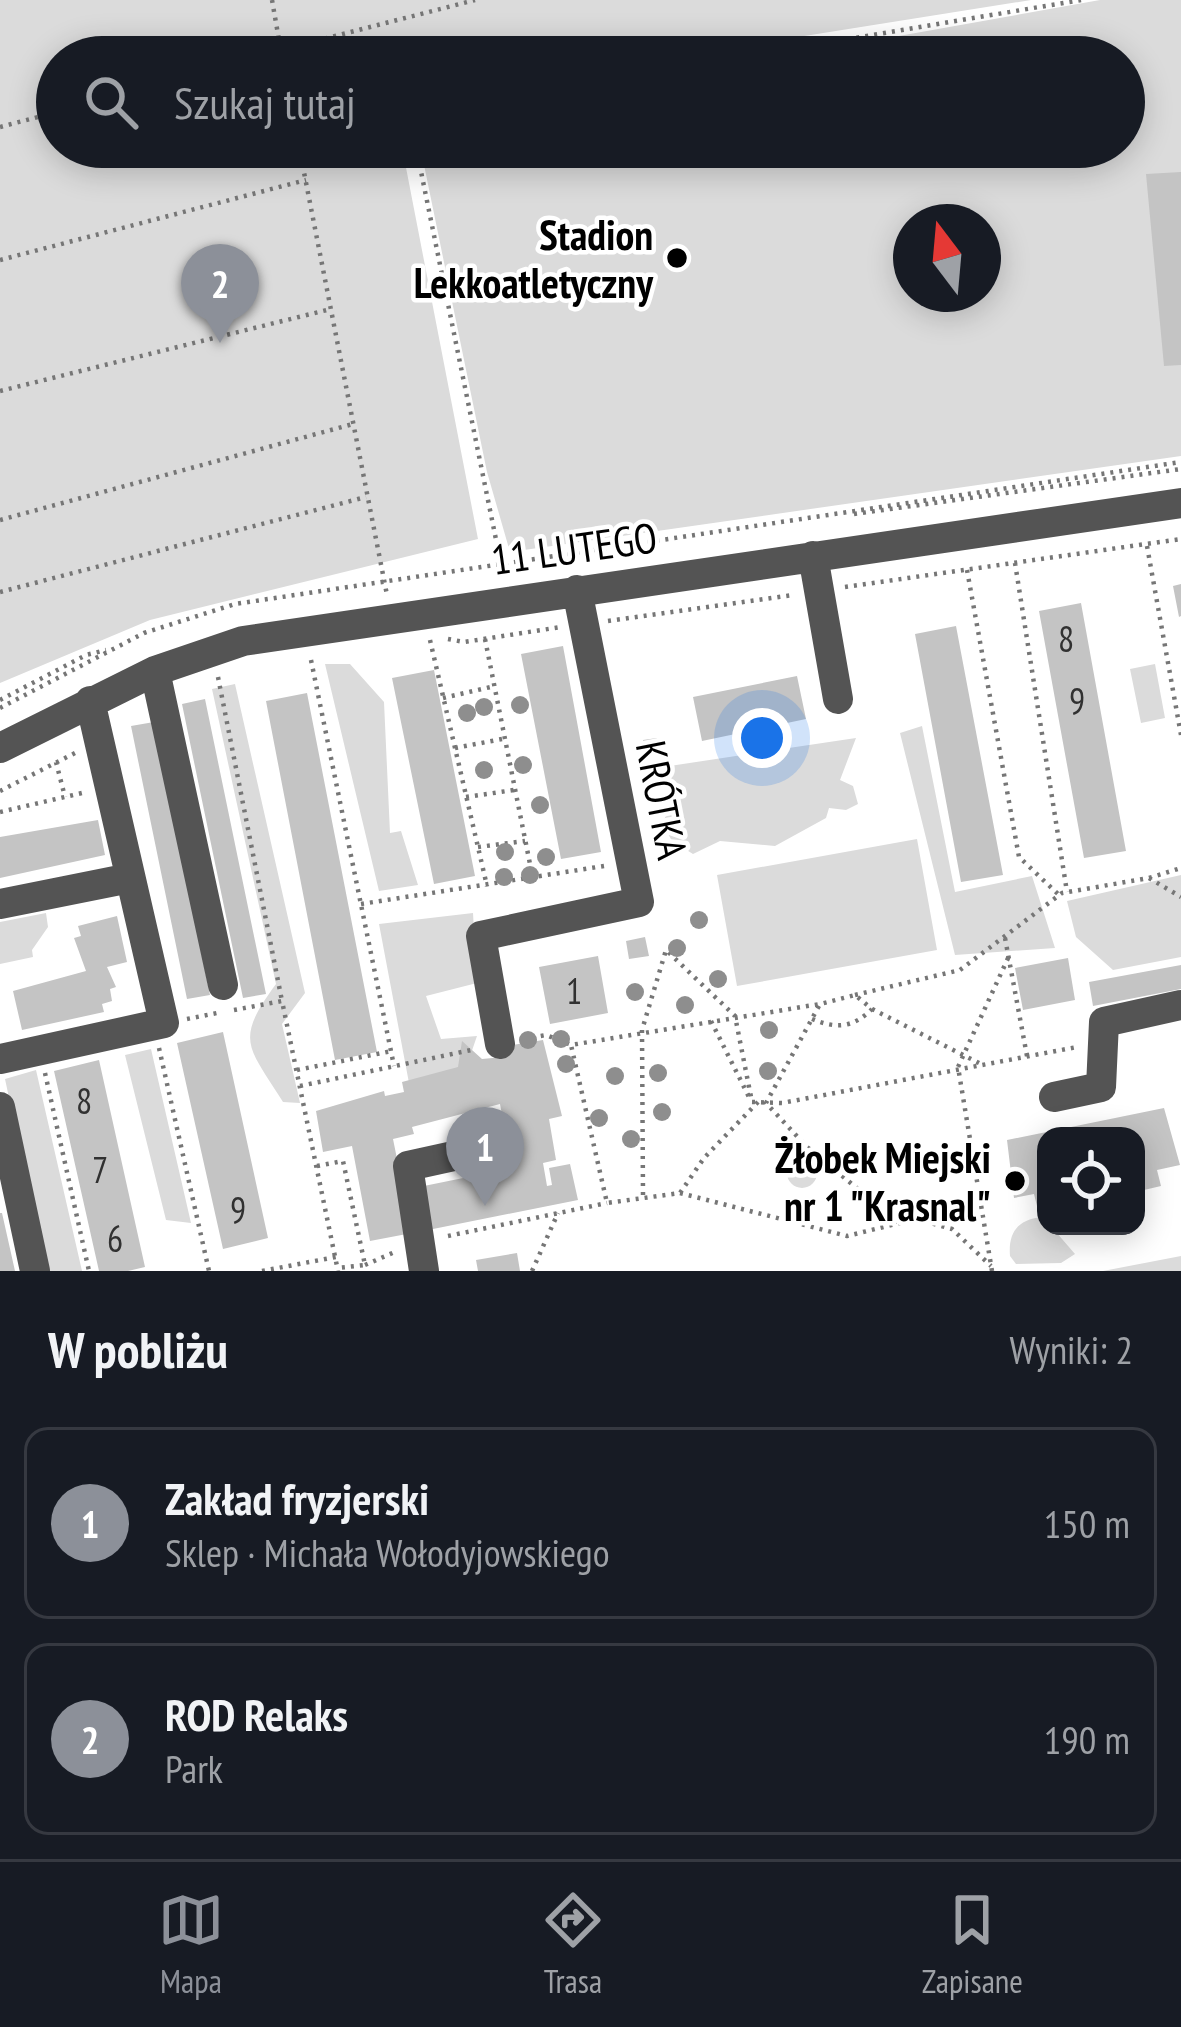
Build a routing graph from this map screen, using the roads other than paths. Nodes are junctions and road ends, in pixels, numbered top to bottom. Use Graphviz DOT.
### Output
graph roads {
  1 [pos="1181,503"];
  2 [pos="813,556"];
  3 [pos="577,590"];
  4 [pos="155,671"];
  5 [pos="838,699"];
  6 [pos="90,701"];
  7 [pos="0,748"];
  8 [pos="130,878"];
  9 [pos="0,904"];
  10 [pos="223,986"];
  11 [pos="1181,1005"];
  12 [pos="500,1044"];
  13 [pos="0,1059"];
  14 [pos="1054,1096"];
  15 [pos="0,1107"];
  16 [pos="490,1148"];
  17 [pos="421,1257"];
  18 [pos="35,1271"];
  1 -- 2 [label="street, 11 LUTEGO"];
  2 -- 3 [label="street, 11 LUTEGO"];
  2 -- 5 [label="street"];
  3 -- 4 [label="street, 11 LUTEGO"];
  3 -- 12 [label="street, KRÓTKA"];
  4 -- 6 [label="street, 11 LUTEGO"];
  4 -- 10 [label="street"];
  6 -- 7 [label="street, 11 LUTEGO"];
  6 -- 8 [label="street"];
  8 -- 9 [label="street"];
  8 -- 13 [label="street"];
  11 -- 14 [label="street"];
  15 -- 18 [label="street"];
  16 -- 17 [label="street"];
}
